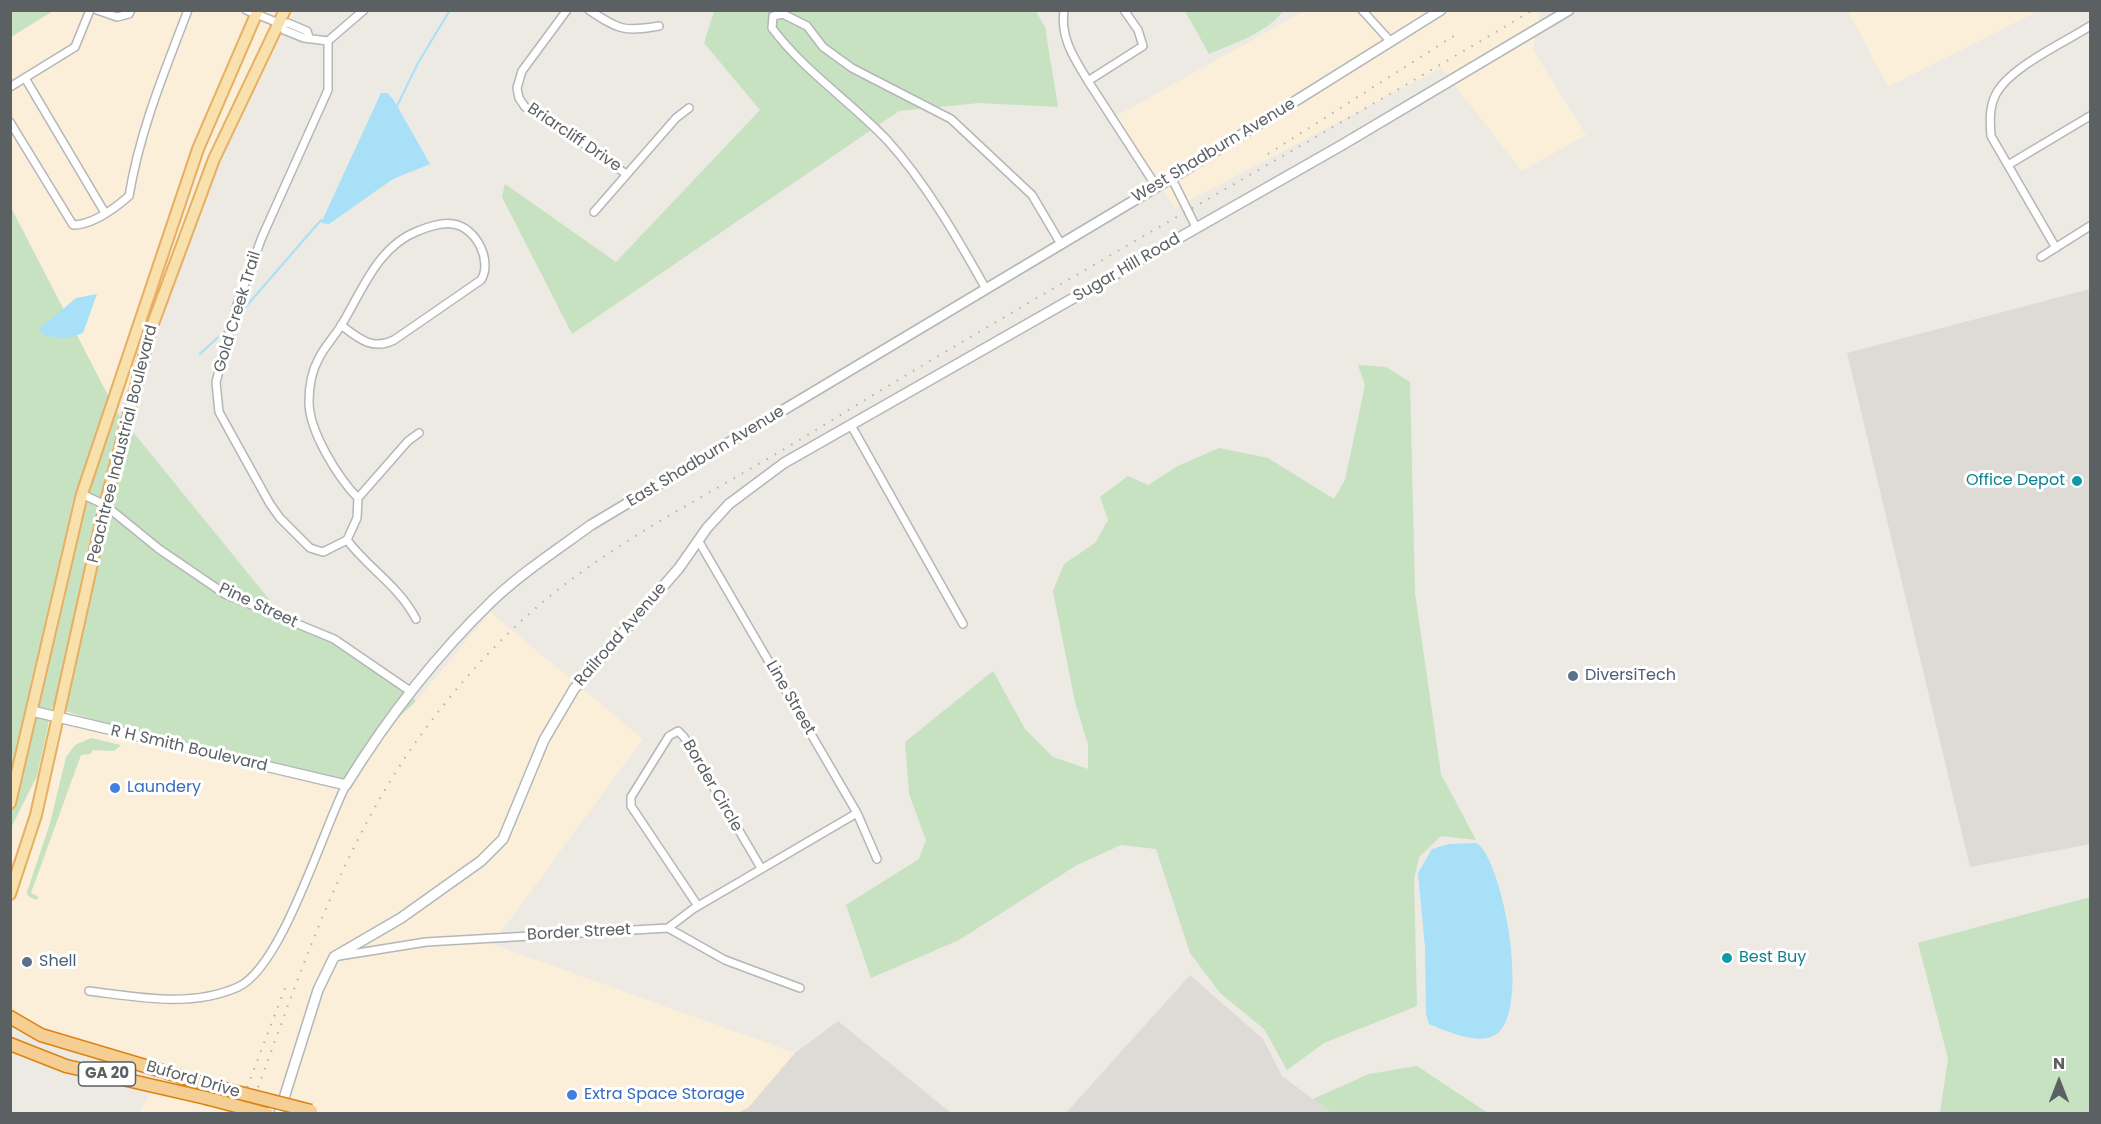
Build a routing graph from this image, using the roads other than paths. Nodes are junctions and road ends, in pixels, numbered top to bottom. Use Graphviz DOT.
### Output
graph roads {
  1 [pos="90,10"];
  2 [pos="97,10"];
  3 [pos="131,10"];
  4 [pos="188,10"];
  5 [pos="285,10"];
  6 [pos="364,10"];
  7 [pos="567,10"];
  8 [pos="589,10"];
  9 [pos="1064,10"];
  10 [pos="1124,10"];
  11 [pos="1362,10"];
  12 [pos="1569,10"];
  13 [pos="254,12"];
  14 [pos="1434,12"];
  15 [pos="280,24"];
  16 [pos="659,26"];
  17 [pos="2090,27"];
  18 [pos="328,41"];
  19 [pos="1391,42"];
  20 [pos="25,78"];
  21 [pos="1088,81"];
  22 [pos="10,87"];
  23 [pos="688,108"];
  24 [pos="2091,116"];
  25 [pos="10,122"];
  26 [pos="2008,165"];
  27 [pos="626,174"];
  28 [pos="1172,177"];
  29 [pos="1156,186"];
  30 [pos="594,212"];
  31 [pos="105,213"];
  32 [pos="2091,226"];
  33 [pos="1196,228"];
  34 [pos="1061,244"];
  35 [pos="2056,248"];
  36 [pos="2041,257"];
  37 [pos="986,290"];
  38 [pos="341,325"];
  39 [pos="852,427"];
  40 [pos="419,433"];
  41 [pos="82,494"];
  42 [pos="358,498"];
  43 [pos="105,505"];
  44 [pos="347,540"];
  45 [pos="698,540"];
  46 [pos="416,619"];
  47 [pos="963,624"];
  48 [pos="410,691"];
  49 [pos="32,711"];
  50 [pos="57,719"];
  51 [pos="346,785"];
  52 [pos="10,803"];
  53 [pos="857,813"];
  54 [pos="877,859"];
  55 [pos="760,868"];
  56 [pos="10,894"];
  57 [pos="698,906"];
  58 [pos="668,928"];
  59 [pos="334,957"];
  60 [pos="800,988"];
  61 [pos="89,991"];
  62 [pos="10,1017"];
  63 [pos="10,1044"];
  64 [pos="207,1091"];
  65 [pos="315,1112"];
  66 [pos="267,1113"];
  67 [pos="279,1113"];
  1 -- 20 [label="street"];
  2 -- 3 [label="street"];
  4 -- 31 [label="street"];
  5 -- 15 [label="main road, Peachtree Industrial Boulevard"];
  6 -- 18 [label="street"];
  7 -- 27 [label="street, Briarcliff Drive"];
  8 -- 16 [label="street"];
  9 -- 21 [label="street"];
  10 -- 21 [label="street"];
  11 -- 19 [label="street"];
  12 -- 33 [label="street, Sugar Hill Road"];
  13 -- 15 [label="street"];
  13 -- 41 [label="main road, Peachtree Industrial Boulevard"];
  14 -- 19 [label="street, West Shadburn Avenue"];
  15 -- 18 [label="street"];
  15 -- 43 [label="main road, Peachtree Industrial Boulevard"];
  17 -- 26 [label="street"];
  18 -- 44 [label="street, Gold Creek Trail"];
  19 -- 28 [label="street, West Shadburn Avenue"];
  20 -- 22 [label="street"];
  20 -- 31 [label="street"];
  21 -- 29 [label="street"];
  23 -- 27 [label="street"];
  24 -- 26 [label="street"];
  25 -- 31 [label="street"];
  26 -- 35 [label="street"];
  27 -- 30 [label="street"];
  28 -- 29 [label="street, West Shadburn Avenue"];
  28 -- 33 [label="street"];
  29 -- 34 [label="street, West Shadburn Avenue"];
  32 -- 35 [label="street"];
  33 -- 39 [label="street, Sugar Hill Road"];
  34 -- 37 [label="street, West Shadburn Avenue"];
  34 -- 37 [label="street"];
  35 -- 36 [label="street"];
  37 -- 48 [label="street, East Shadburn Avenue"];
  38 -- 38 [label="street"];
  38 -- 42 [label="street"];
  39 -- 45 [label="street, Sugar Hill Road"];
  39 -- 47 [label="street"];
  40 -- 42 [label="street"];
  41 -- 43 [label="street, Pine Street"];
  41 -- 49 [label="main road, Peachtree Industrial Boulevard"];
  42 -- 44 [label="street"];
  43 -- 48 [label="street, Pine Street"];
  43 -- 50 [label="main road, Peachtree Industrial Boulevard"];
  44 -- 46 [label="street"];
  45 -- 53 [label="street, Line Street"];
  45 -- 59 [label="street, Railroad Avenue"];
  48 -- 51 [label="street, East Shadburn Avenue"];
  49 -- 50 [label="street, R H Smith Boulevard"];
  49 -- 52 [label="main road, Peachtree Industrial Boulevard"];
  50 -- 51 [label="street, R H Smith Boulevard"];
  50 -- 56 [label="main road, Peachtree Industrial Boulevard"];
  51 -- 61 [label="street"];
  53 -- 54 [label="street, Line Street"];
  53 -- 55 [label="street"];
  55 -- 57 [label="street"];
  55 -- 57 [label="street, Border Circle"];
  57 -- 58 [label="street"];
  58 -- 59 [label="street, Border Street"];
  58 -- 60 [label="street"];
  59 -- 67 [label="street"];
  62 -- 64 [label="highway, Buford Drive / GA 20"];
  63 -- 64 [label="highway, Buford Drive / GA 20"];
  64 -- 65 [label="highway, Buford Drive / GA 20, bridge"];
  64 -- 66 [label="highway, Buford Drive / GA 20, bridge"];
}
